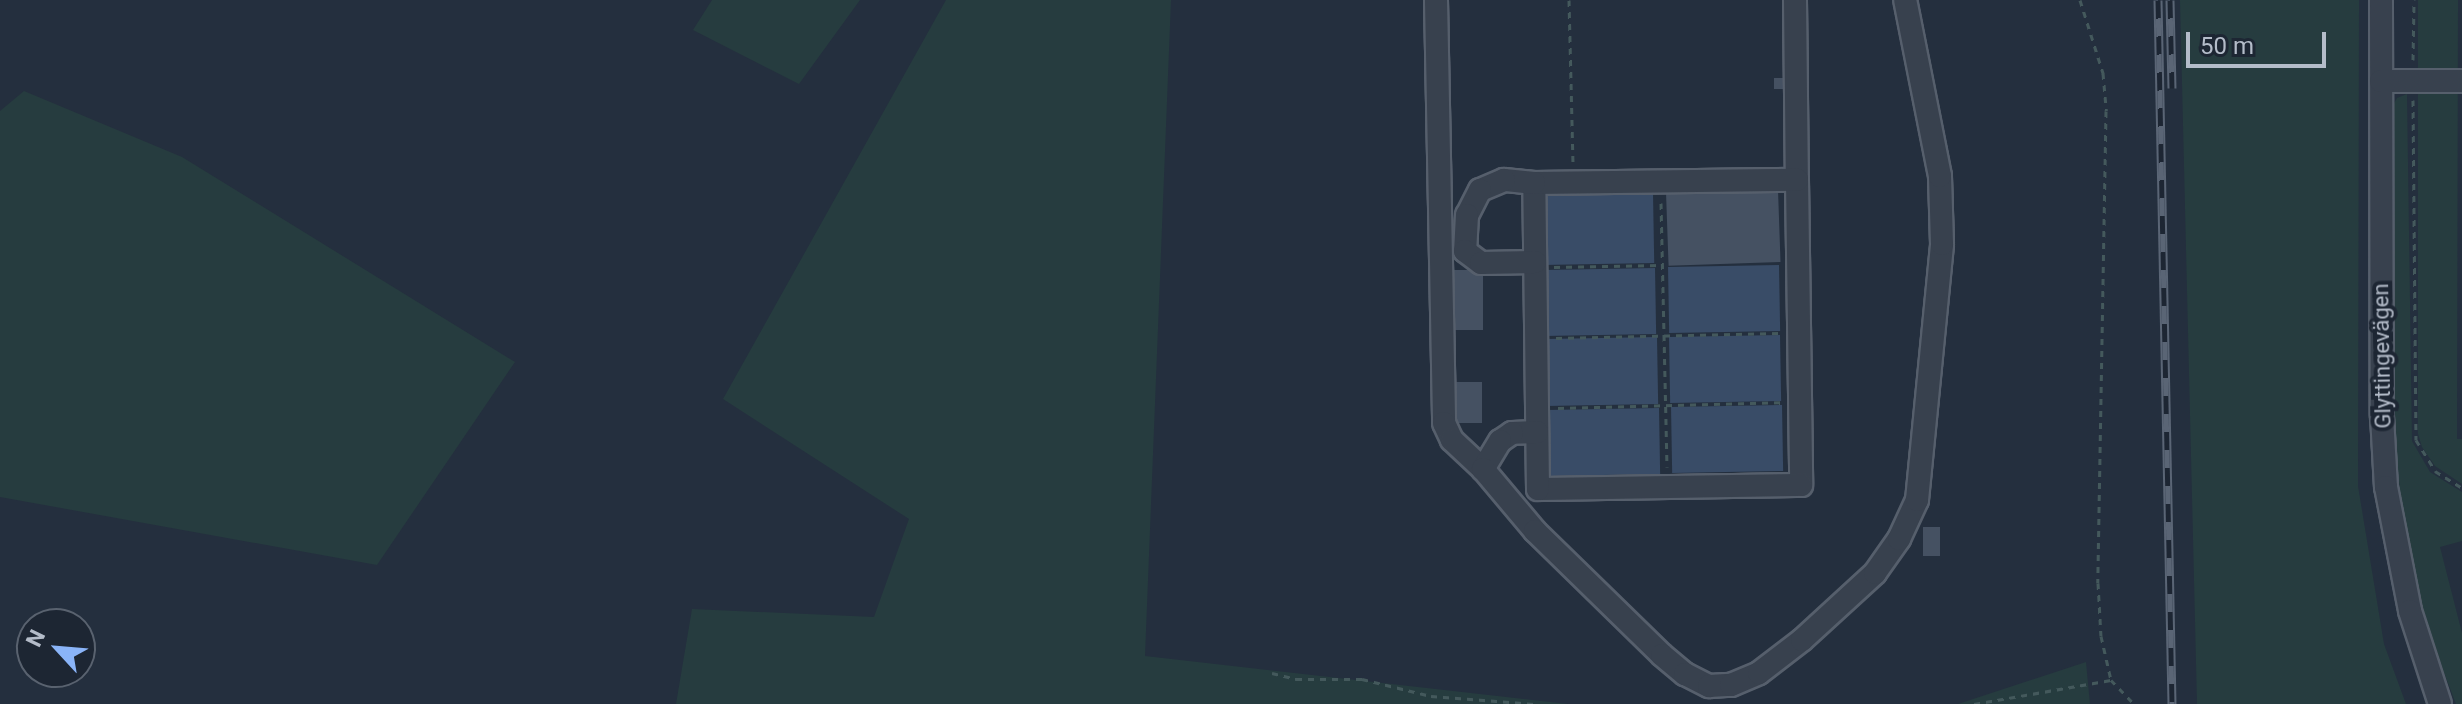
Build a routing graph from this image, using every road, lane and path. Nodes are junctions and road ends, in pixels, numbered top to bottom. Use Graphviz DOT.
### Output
graph roads {
  1 [pos="1453,0"];
  2 [pos="1569,0"];
  3 [pos="1795,0"];
  4 [pos="1905,0"];
  5 [pos="2080,0"];
  6 [pos="2381,0"];
  7 [pos="2414,0"];
  8 [pos="1436,10"];
  9 [pos="2381,81"];
  10 [pos="2413,81"];
  11 [pos="2462,81"];
  12 [pos="1797,180"];
  13 [pos="1660,182"];
  14 [pos="1534,183"];
  15 [pos="1573,183"];
  16 [pos="1539,265"];
  17 [pos="1662,265"];
  18 [pos="1780,333"];
  19 [pos="1664,335"];
  20 [pos="1544,338"];
  21 [pos="1782,402"];
  22 [pos="1666,405"];
  23 [pos="1546,408"];
  24 [pos="1537,432"];
  25 [pos="1483,469"];
  26 [pos="1667,487"];
  27 [pos="2462,488"];
  28 [pos="1272,673"];
  29 [pos="2111,680"];
  30 [pos="1527,704"];
  31 [pos="1534,704"];
  32 [pos="1974,704"];
  33 [pos="2134,704"];
  34 [pos="2440,704"];
  1 -- 8 [label="street"];
  2 -- 15 [label="path"];
  3 -- 12 [label="street"];
  4 -- 25 [label="street"];
  5 -- 29 [label="path"];
  6 -- 9 [label="street, Glyttingevägen"];
  7 -- 10 [label="path"];
  8 -- 25 [label="street"];
  9 -- 10 [label="street"];
  9 -- 34 [label="street, Glyttingevägen"];
  10 -- 11 [label="street"];
  10 -- 27 [label="path"];
  12 -- 13 [label="street"];
  12 -- 26 [label="street"];
  13 -- 15 [label="street"];
  13 -- 17 [label="path"];
  14 -- 15 [label="street"];
  14 -- 16 [label="street"];
  14 -- 16 [label="street"];
  16 -- 17 [label="path"];
  16 -- 24 [label="street"];
  17 -- 19 [label="path"];
  18 -- 19 [label="path"];
  19 -- 20 [label="path"];
  19 -- 22 [label="path"];
  21 -- 22 [label="path"];
  22 -- 23 [label="path"];
  22 -- 26 [label="path"];
  24 -- 25 [label="street"];
  24 -- 26 [label="street"];
  28 -- 30 [label="path"];
  29 -- 32 [label="path"];
  29 -- 33 [label="path"];
  30 -- 31 [label="path"];
}
